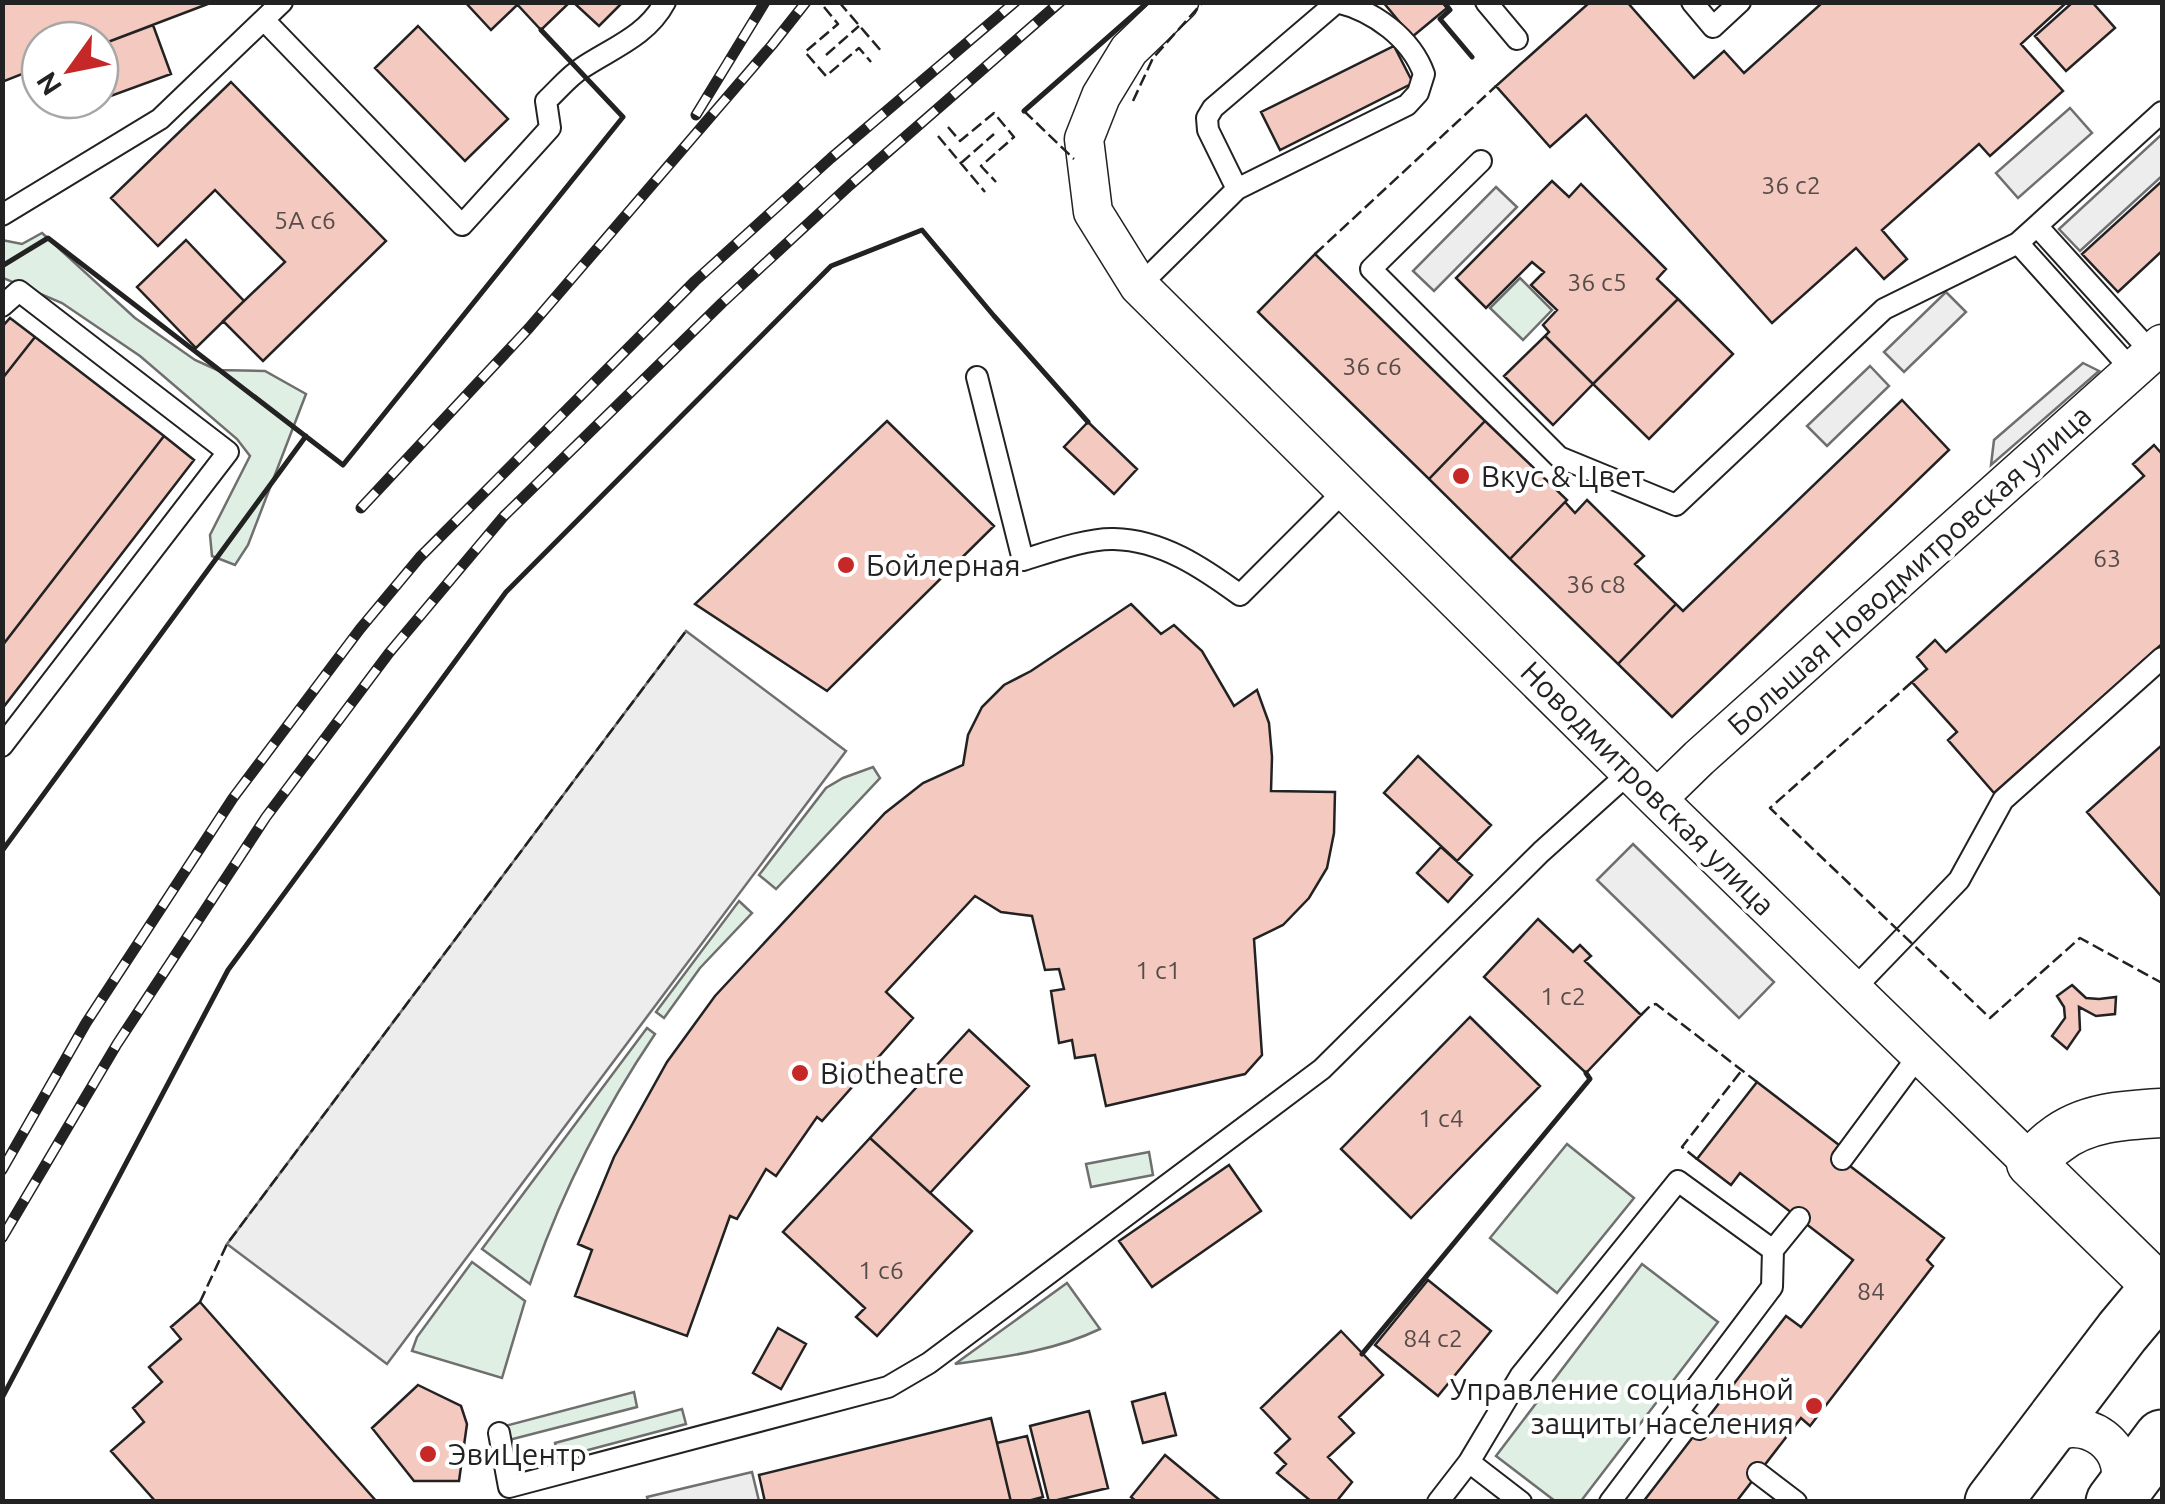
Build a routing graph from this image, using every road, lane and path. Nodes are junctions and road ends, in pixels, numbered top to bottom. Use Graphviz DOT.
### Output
graph roads {
  1 [pos="282,2"];
  2 [pos="665,2"];
  3 [pos="1179,2"];
  4 [pos="1337,2"];
  5 [pos="1486,2"];
  6 [pos="1692,2"];
  7 [pos="1740,2"];
  8 [pos="264,20"];
  9 [pos="1518,38"];
  10 [pos="2162,112"];
  11 [pos="1481,160"];
  12 [pos="1237,189"];
  13 [pos="2,216"];
  14 [pos="2037,226"];
  15 [pos="2018,243"];
  16 [pos="1139,286"];
  17 [pos="2,306"];
  18 [pos="2149,355"];
  19 [pos="978,377"];
  20 [pos="1345,490"];
  21 [pos="2162,658"];
  22 [pos="2,746"];
  23 [pos="1630,772"];
  24 [pos="1657,799"];
  25 [pos="1853,990"];
  26 [pos="1919,1055"];
  27 [pos="2162,1113"];
  28 [pos="1842,1160"];
  29 [pos="2031,1163"];
  30 [pos="1798,1218"];
  31 [pos="1773,1250"];
  32 [pos="2161,1288"];
  33 [pos="1678,1414"];
  34 [pos="1699,1429"];
  35 [pos="499,1433"];
  36 [pos="2162,1438"];
  37 [pos="2035,1445"];
  38 [pos="1469,1462"];
  39 [pos="1758,1473"];
  40 [pos="1438,1502"];
  41 [pos="1521,1502"];
  42 [pos="1610,1502"];
  43 [pos="1796,1502"];
  44 [pos="1994,1502"];
  45 [pos="2114,1502"];
  1 -- 8 [label="lane"];
  2 -- 8 [label="lane"];
  3 -- 16 [label="street, Новодмитровская улица"];
  4 -- 12 [label="lane"];
  4 -- 12 [label="lane"];
  5 -- 9 [label="lane"];
  6 -- 7 [label="lane"];
  8 -- 13 [label="lane"];
  10 -- 14 [label="lane"];
  11 -- 15 [label="lane"];
  12 -- 16 [label="lane"];
  14 -- 15 [label="lane"];
  14 -- 18 [label="lane"];
  15 -- 18 [label="lane"];
  16 -- 20 [label="street, Новодмитровская улица"];
  17 -- 22 [label="lane"];
  18 -- 24 [label="street, Большая Новодмитровская улица"];
  19 -- 20 [label="lane"];
  20 -- 23 [label="street, Новодмитровская улица"];
  21 -- 25 [label="lane"];
  23 -- 24 [label="street, Новодмитровская улица"];
  23 -- 35 [label="lane"];
  24 -- 25 [label="street, Новодмитровская улица"];
  25 -- 26 [label="street, Новодмитровская улица"];
  26 -- 28 [label="lane"];
  26 -- 29 [label="street, Новодмитровская улица"];
  27 -- 29 [label="street"];
  29 -- 32 [label="street, Новодмитровская улица"];
  30 -- 31 [label="lane"];
  31 -- 33 [label="lane"];
  31 -- 38 [label="lane"];
  32 -- 37 [label="main road"];
  33 -- 34 [label="lane"];
  33 -- 42 [label="lane"];
  36 -- 45 [label="main road"];
  37 -- 44 [label="main road"];
  37 -- 45 [label="street"];
  38 -- 40 [label="lane"];
  38 -- 41 [label="lane"];
  39 -- 43 [label="lane"];
}
